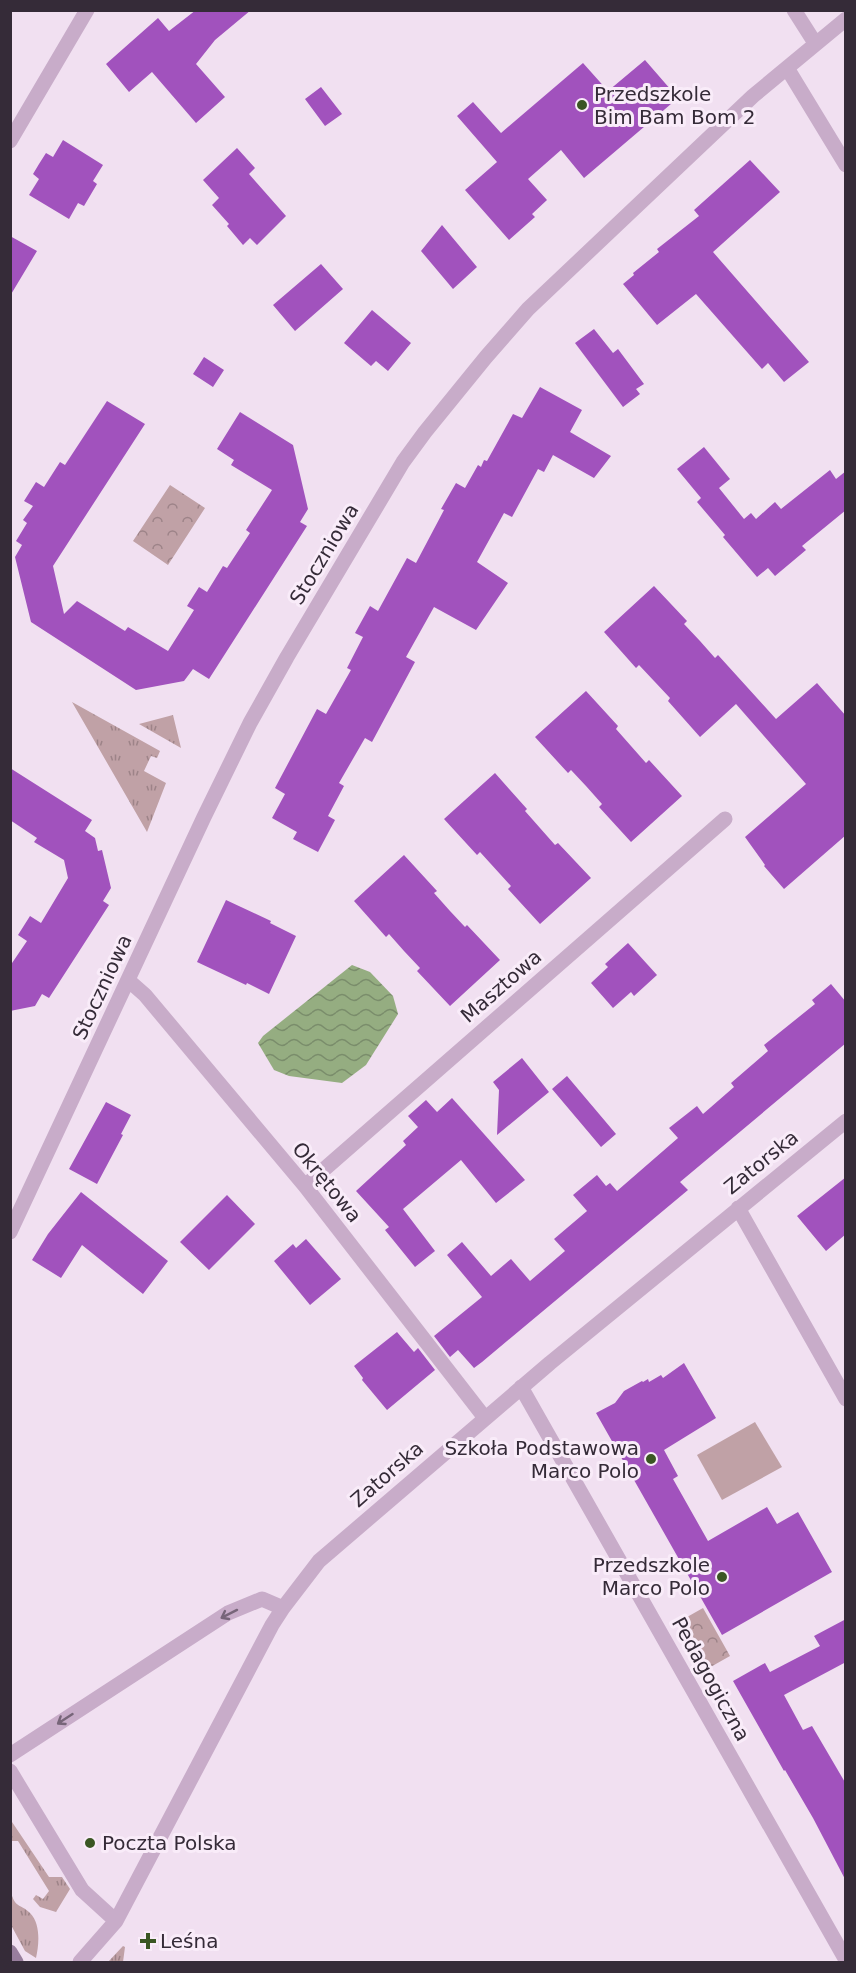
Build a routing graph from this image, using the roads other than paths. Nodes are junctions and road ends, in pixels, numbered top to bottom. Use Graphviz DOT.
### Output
graph roads {
  1 [pos="87,10"];
  2 [pos="794,10"];
  3 [pos="846,20"];
  4 [pos="815,43"];
  5 [pos="787,68"];
  6 [pos="10,141"];
  7 [pos="846,165"];
  8 [pos="725,819"];
  9 [pos="128,980"];
  10 [pos="846,1121"];
  11 [pos="305,1186"];
  12 [pos="738,1208"];
  13 [pos="10,1232"];
  14 [pos="521,1388"];
  15 [pos="846,1399"];
  16 [pos="485,1418"];
  17 [pos="283,1608"];
  18 [pos="10,1755"];
  19 [pos="10,1771"];
  20 [pos="116,1922"];
  21 [pos="10,1952"];
  22 [pos="846,1960"];
  23 [pos="16,1962"];
  24 [pos="80,1962"];
  1 -- 6 [label="street"];
  2 -- 4 [label="street"];
  3 -- 4 [label="street, Stoczniowa"];
  4 -- 5 [label="street, Stoczniowa"];
  5 -- 7 [label="street"];
  5 -- 9 [label="street, Stoczniowa"];
  8 -- 11 [label="street, Masztowa"];
  9 -- 11 [label="street, Okrętowa"];
  9 -- 13 [label="street, Stoczniowa"];
  10 -- 12 [label="street, Zatorska"];
  11 -- 16 [label="street, Okrętowa"];
  12 -- 14 [label="street, Zatorska"];
  12 -- 15 [label="street"];
  14 -- 16 [label="street, Zatorska"];
  14 -- 22 [label="street, Pedagogiczna"];
  16 -- 17 [label="street, Zatorska"];
  17 -- 18 [label="street, one-way"];
  17 -- 20 [label="street, Zatorska"];
  19 -- 20 [label="street"];
  20 -- 24 [label="street, Zatorska"];
  21 -- 23 [label="street"];
}
